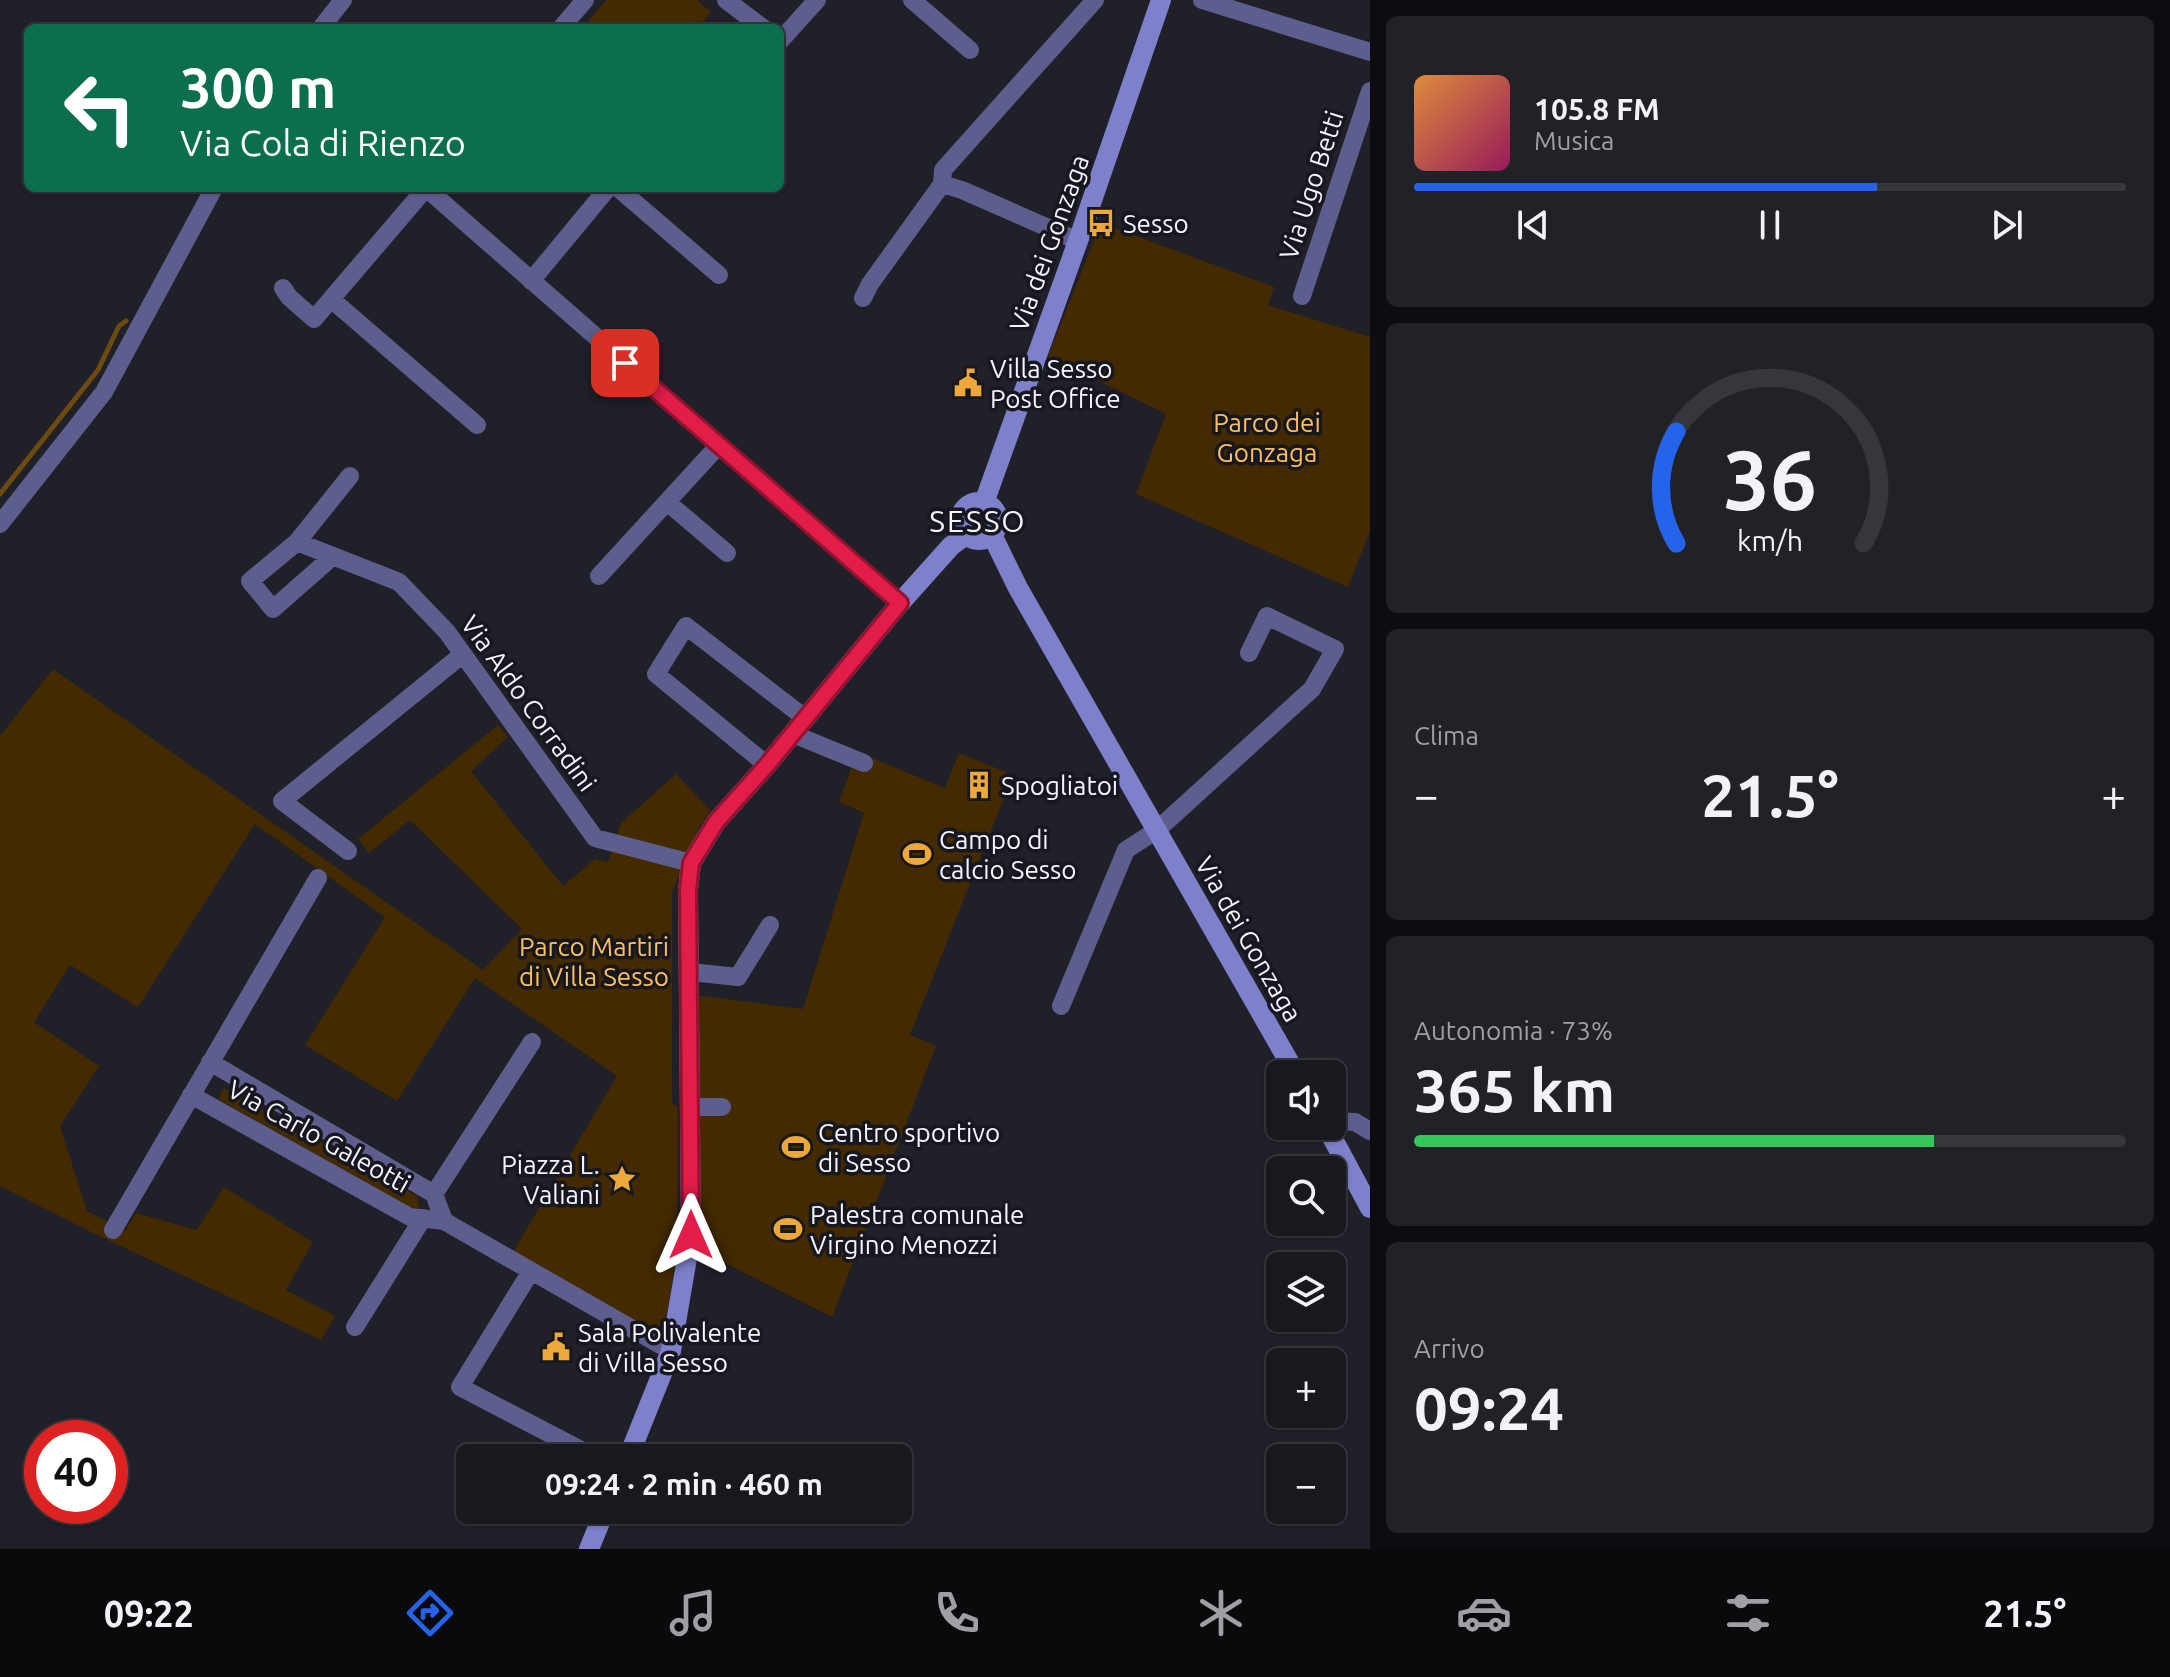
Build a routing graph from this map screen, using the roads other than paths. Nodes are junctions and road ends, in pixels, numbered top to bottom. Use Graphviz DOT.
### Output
graph roads {
  1 [pos="343,0"];
  2 [pos="585,0"];
  3 [pos="726,0"];
  4 [pos="817,0"];
  5 [pos="912,0"];
  6 [pos="1095,0"];
  7 [pos="1161,0"];
  8 [pos="1202,0"];
  9 [pos="324,24"];
  10 [pos="564,24"];
  11 [pos="758,24"];
  12 [pos="784,37"];
  13 [pos="970,50"];
  14 [pos="1370,52"];
  15 [pos="1370,91"];
  16 [pos="942,184"];
  17 [pos="212,192"];
  18 [pos="423,192"];
  19 [pos="431,192"];
  20 [pos="605,192"];
  21 [pos="623,192"];
  22 [pos="1078,241"];
  23 [pos="719,275"];
  24 [pos="531,281"];
  25 [pos="283,288"];
  26 [pos="1302,296"];
  27 [pos="863,298"];
  28 [pos="331,299"];
  29 [pos="477,425"];
  30 [pos="719,445"];
  31 [pos="350,476"];
  32 [pos="667,502"];
  33 [pos="984,503"];
  34 [pos="0,524"];
  35 [pos="966,535"];
  36 [pos="992,535"];
  37 [pos="297,542"];
  38 [pos="727,553"];
  39 [pos="332,557"];
  40 [pos="599,576"];
  41 [pos="900,603"];
  42 [pos="1249,653"];
  43 [pos="463,654"];
  44 [pos="799,726"];
  45 [pos="864,763"];
  46 [pos="767,765"];
  47 [pos="1157,830"];
  48 [pos="348,851"];
  49 [pos="691,863"];
  50 [pos="318,878"];
  51 [pos="770,925"];
  52 [pos="690,972"];
  53 [pos="1061,1006"];
  54 [pos="532,1042"];
  55 [pos="1288,1060"];
  56 [pos="210,1062"];
  57 [pos="191,1095"];
  58 [pos="690,1107"];
  59 [pos="722,1107"];
  60 [pos="1346,1122"];
  61 [pos="1370,1131"];
  62 [pos="1334,1140"];
  63 [pos="434,1194"];
  64 [pos="1370,1208"];
  65 [pos="423,1218"];
  66 [pos="444,1221"];
  67 [pos="113,1230"];
  68 [pos="531,1271"];
  69 [pos="355,1327"];
  70 [pos="671,1351"];
  71 [pos="569,1444"];
  72 [pos="634,1444"];
  73 [pos="599,1524"];
  74 [pos="589,1549"];
  1 -- 9 [label="street"];
  2 -- 10 [label="street"];
  3 -- 11 [label="street"];
  4 -- 12 [label="street"];
  5 -- 13 [label="street"];
  6 -- 16 [label="street"];
  7 -- 22 [label="main road, Via dei Gonzaga"];
  8 -- 14 [label="street"];
  15 -- 26 [label="street, Via Ugo Betti"];
  16 -- 22 [label="street"];
  16 -- 27 [label="street"];
  17 -- 34 [label="street"];
  18 -- 28 [label="street"];
  19 -- 24 [label="street"];
  20 -- 24 [label="street"];
  21 -- 23 [label="street"];
  22 -- 33 [label="main road, Via dei Gonzaga"];
  24 -- 30 [label="street"];
  25 -- 28 [label="street"];
  28 -- 29 [label="street"];
  30 -- 32 [label="street"];
  30 -- 41 [label="street"];
  31 -- 37 [label="street"];
  32 -- 38 [label="street"];
  32 -- 40 [label="street"];
  33 -- 35 [label="main road, Via dei Gonzaga"];
  33 -- 36 [label="main road, Via dei Gonzaga"];
  35 -- 36 [label="main road"];
  35 -- 41 [label="main road"];
  36 -- 47 [label="main road, Via dei Gonzaga"];
  37 -- 39 [label="street, Via Aldo Corradini"];
  37 -- 39 [label="street"];
  39 -- 43 [label="street, Via Aldo Corradini"];
  41 -- 44 [label="main road"];
  42 -- 47 [label="street"];
  43 -- 48 [label="street"];
  43 -- 49 [label="street, Via Aldo Corradini"];
  44 -- 45 [label="street"];
  44 -- 46 [label="main road"];
  44 -- 46 [label="street"];
  46 -- 49 [label="main road"];
  47 -- 53 [label="street"];
  47 -- 55 [label="main road, Via dei Gonzaga"];
  49 -- 52 [label="main road"];
  50 -- 56 [label="street, Via Carlo Galeotti"];
  51 -- 52 [label="street"];
  52 -- 58 [label="main road"];
  54 -- 63 [label="street, Via Carlo Galeotti"];
  56 -- 57 [label="street, Via Carlo Galeotti"];
  56 -- 63 [label="street, Via Carlo Galeotti"];
  57 -- 65 [label="street, Via Carlo Galeotti"];
  57 -- 67 [label="street, Via Carlo Galeotti"];
  58 -- 59 [label="street"];
  58 -- 70 [label="main road"];
  60 -- 61 [label="street"];
  62 -- 64 [label="main road"];
  63 -- 66 [label="street, Via Carlo Galeotti"];
  65 -- 66 [label="street, Via Carlo Galeotti"];
  65 -- 69 [label="street, Via Carlo Galeotti"];
  66 -- 68 [label="street, Via Carlo Galeotti"];
  68 -- 70 [label="street, Via Carlo Galeotti"];
  68 -- 71 [label="street"];
  70 -- 72 [label="main road"];
  73 -- 74 [label="main road"];
}
